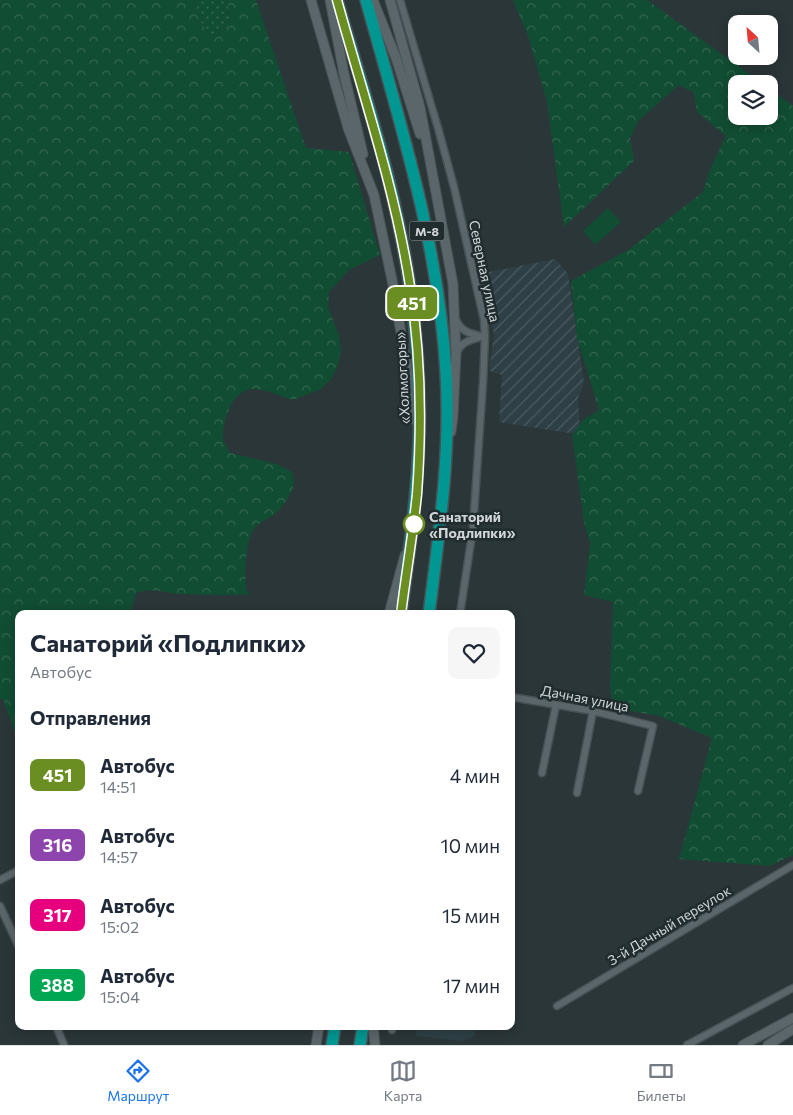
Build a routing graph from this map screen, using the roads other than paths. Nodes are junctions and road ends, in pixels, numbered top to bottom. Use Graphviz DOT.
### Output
graph roads {
  1 [pos="311,0"];
  2 [pos="330,0"];
  3 [pos="337,0"];
  4 [pos="366,0"];
  5 [pos="373,0"];
  6 [pos="390,0"];
  7 [pos="400,0"];
  8 [pos="432,172"];
  9 [pos="374,195"];
  10 [pos="455,317"];
  11 [pos="485,337"];
  12 [pos="456,354"];
  13 [pos="419,442"];
  14 [pos="446,469"];
  15 [pos="413,526"];
  16 [pos="390,610"];
  17 [pos="402,610"];
  18 [pos="429,610"];
  19 [pos="461,610"];
  20 [pos="515,698"];
  21 [pos="556,705"];
  22 [pos="593,711"];
  23 [pos="542,773"];
  24 [pos="638,792"];
  25 [pos="577,793"];
  26 [pos="793,865"];
  27 [pos="15,872"];
  28 [pos="0,880"];
  29 [pos="0,906"];
  30 [pos="15,938"];
  31 [pos="793,988"];
  32 [pos="557,1006"];
  33 [pos="793,1018"];
  34 [pos="793,1029"];
  35 [pos="58,1030"];
  36 [pos="318,1030"];
  37 [pos="334,1030"];
  38 [pos="362,1030"];
  39 [pos="373,1030"];
  40 [pos="64,1045"];
  41 [pos="316,1045"];
  42 [pos="332,1045"];
  43 [pos="360,1045"];
  44 [pos="374,1045"];
  45 [pos="687,1045"];
  46 [pos="743,1045"];
  47 [pos="768,1045"];
  1 -- 9 [label="main road"];
  2 -- 9 [label="main road"];
  3 -- 13 [label="highway, «Холмогоры» / М-8"];
  4 -- 14 [label="highway, М-8"];
  5 -- 8 [label="main road"];
  6 -- 8 [label="main road"];
  7 -- 11 [label="street, Северная улица"];
  8 -- 10 [label="main road"];
  9 -- 13 [label="main road"];
  10 -- 11 [label="street"];
  10 -- 12 [label="main road"];
  11 -- 12 [label="street"];
  11 -- 19 [label="street, Северная улица"];
  12 -- 14 [label="main road"];
  13 -- 15 [label="highway, «Холмогоры» / М-8"];
  14 -- 18 [label="highway, М-8"];
  15 -- 16 [label="main road"];
  15 -- 17 [label="highway, «Холмогоры» / М-8"];
  20 -- 21 [label="street, Дачная улица"];
  21 -- 22 [label="street, Дачная улица"];
  21 -- 23 [label="street"];
  22 -- 24 [label="street, Дачная улица"];
  22 -- 25 [label="street"];
  26 -- 32 [label="street, 3-й Дачный переулок"];
  27 -- 28 [label="street"];
  29 -- 30 [label="street"];
  31 -- 45 [label="street"];
  33 -- 46 [label="main road"];
  34 -- 47 [label="main road"];
  35 -- 40 [label="street"];
  36 -- 41 [label="main road"];
  37 -- 42 [label="highway"];
  38 -- 43 [label="highway"];
  39 -- 44 [label="main road"];
}
